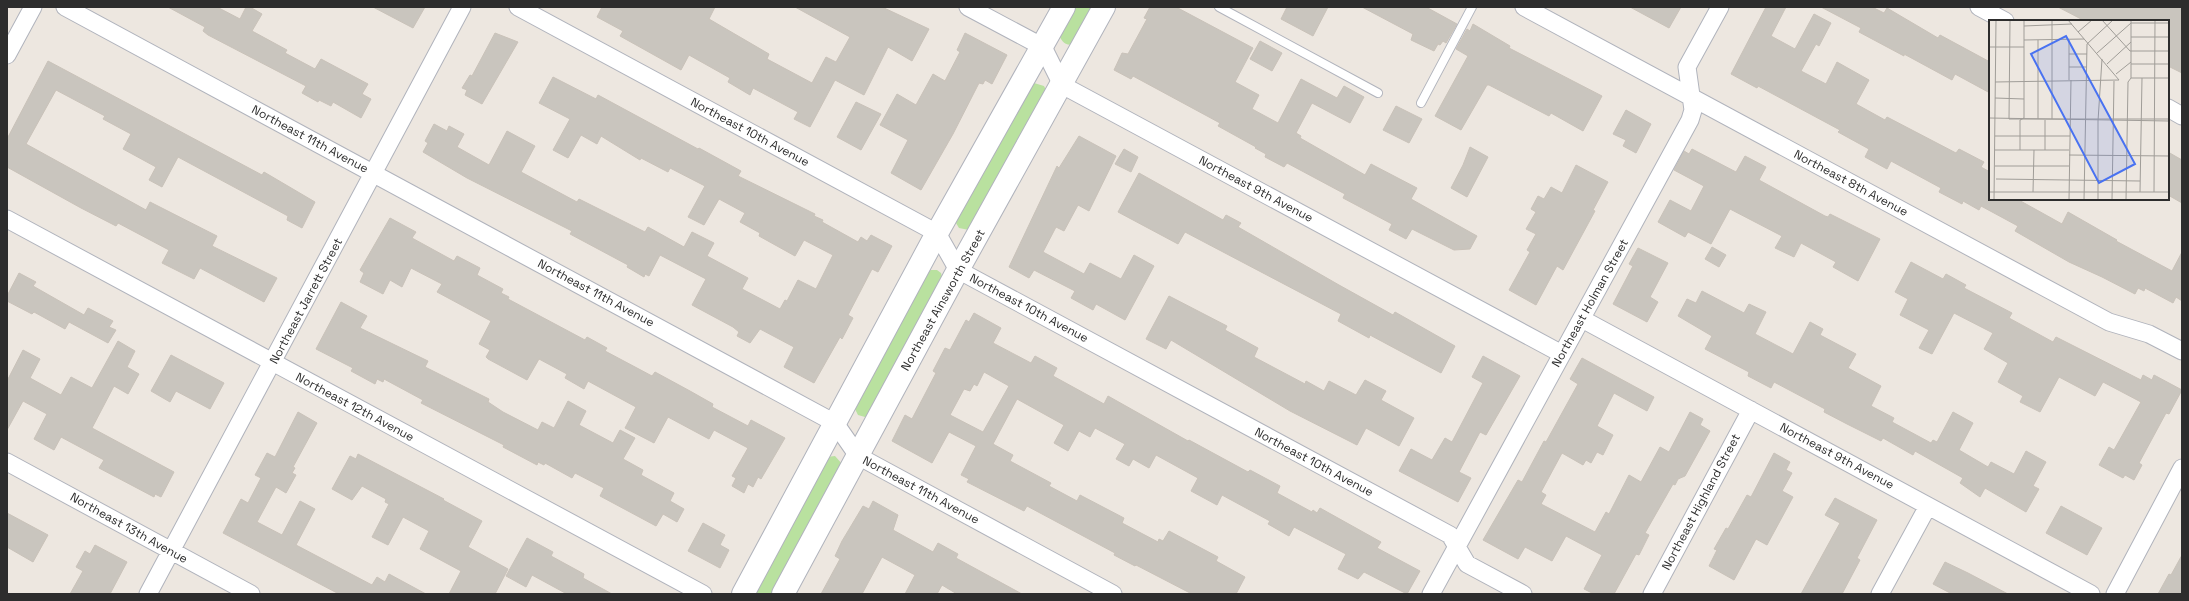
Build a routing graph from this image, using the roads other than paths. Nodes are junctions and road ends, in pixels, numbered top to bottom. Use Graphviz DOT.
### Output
graph roads {
  1 [pos="33,7"];
  2 [pos="65,7"];
  3 [pos="462,7"];
  4 [pos="518,7"];
  5 [pos="968,7"];
  6 [pos="1064,7"];
  7 [pos="1104,7"];
  8 [pos="1219,7"];
  9 [pos="1472,7"];
  10 [pos="1524,7"];
  11 [pos="1720,7"];
  12 [pos="1979,7"];
  13 [pos="2003,20"];
  14 [pos="1042,47"];
  15 [pos="7,55"];
  16 [pos="1062,85"];
  17 [pos="1378,93"];
  18 [pos="1690,96"];
  19 [pos="1420,103"];
  20 [pos="2169,109"];
  21 [pos="2182,116"];
  22 [pos="374,174"];
  23 [pos="7,219"];
  24 [pos="937,233"];
  25 [pos="958,270"];
  26 [pos="1582,319"];
  27 [pos="2182,351"];
  28 [pos="1562,354"];
  29 [pos="273,362"];
  30 [pos="1751,410"];
  31 [pos="835,423"];
  32 [pos="858,456"];
  33 [pos="7,462"];
  34 [pos="2182,468"];
  35 [pos="1928,506"];
  36 [pos="1457,547"];
  37 [pos="171,551"];
  38 [pos="148,594"];
  39 [pos="251,594"];
  40 [pos="703,594"];
  41 [pos="744,594"];
  42 [pos="783,594"];
  43 [pos="1113,594"];
  44 [pos="1431,594"];
  45 [pos="1523,594"];
  46 [pos="1652,594"];
  47 [pos="1880,594"];
  48 [pos="2091,594"];
  49 [pos="2115,594"];
  1 -- 15 [label="street"];
  2 -- 22 [label="street, Northeast 11th Avenue"];
  3 -- 22 [label="street, Northeast Jarrett Street"];
  4 -- 24 [label="street, Northeast 10th Avenue"];
  5 -- 14 [label="street"];
  6 -- 14 [label="street"];
  7 -- 16 [label="street, Northeast Ainsworth Street"];
  8 -- 17 [label="lane"];
  9 -- 19 [label="lane"];
  10 -- 18 [label="street, Northeast 8th Avenue"];
  11 -- 18 [label="street, Northeast Holman Street"];
  12 -- 13 [label="street"];
  14 -- 16 [label="street"];
  14 -- 24 [label="street"];
  16 -- 25 [label="street, Northeast Ainsworth Street"];
  16 -- 28 [label="street, Northeast 9th Avenue"];
  18 -- 26 [label="street, Northeast Holman Street"];
  18 -- 27 [label="street, Northeast 8th Avenue"];
  20 -- 21 [label="street"];
  22 -- 29 [label="street, Northeast Jarrett Street"];
  22 -- 31 [label="street, Northeast 11th Avenue"];
  23 -- 29 [label="street, Northeast 12th Avenue"];
  24 -- 25 [label="street, Northeast 10th Avenue"];
  24 -- 31 [label="street"];
  25 -- 32 [label="street, Northeast Ainsworth Street"];
  25 -- 36 [label="street, Northeast 10th Avenue"];
  26 -- 28 [label="street, Northeast Holman Street"];
  26 -- 30 [label="street, Northeast 9th Avenue"];
  28 -- 36 [label="street, Northeast Holman Street"];
  29 -- 37 [label="street, Northeast Jarrett Street"];
  29 -- 40 [label="street, Northeast 12th Avenue"];
  30 -- 35 [label="street, Northeast 9th Avenue"];
  30 -- 46 [label="street, Northeast Highland Street"];
  31 -- 32 [label="street, Northeast 11th Avenue"];
  31 -- 41 [label="street"];
  32 -- 42 [label="street, Northeast Ainsworth Street"];
  32 -- 43 [label="street, Northeast 11th Avenue"];
  33 -- 37 [label="street, Northeast 13th Avenue"];
  34 -- 49 [label="street"];
  35 -- 47 [label="street"];
  35 -- 48 [label="street, Northeast 9th Avenue"];
  36 -- 44 [label="street, Northeast Holman Street"];
  36 -- 45 [label="street, Northeast 10th Avenue"];
  37 -- 38 [label="street, Northeast Jarrett Street"];
  37 -- 39 [label="street, Northeast 13th Avenue"];
}
